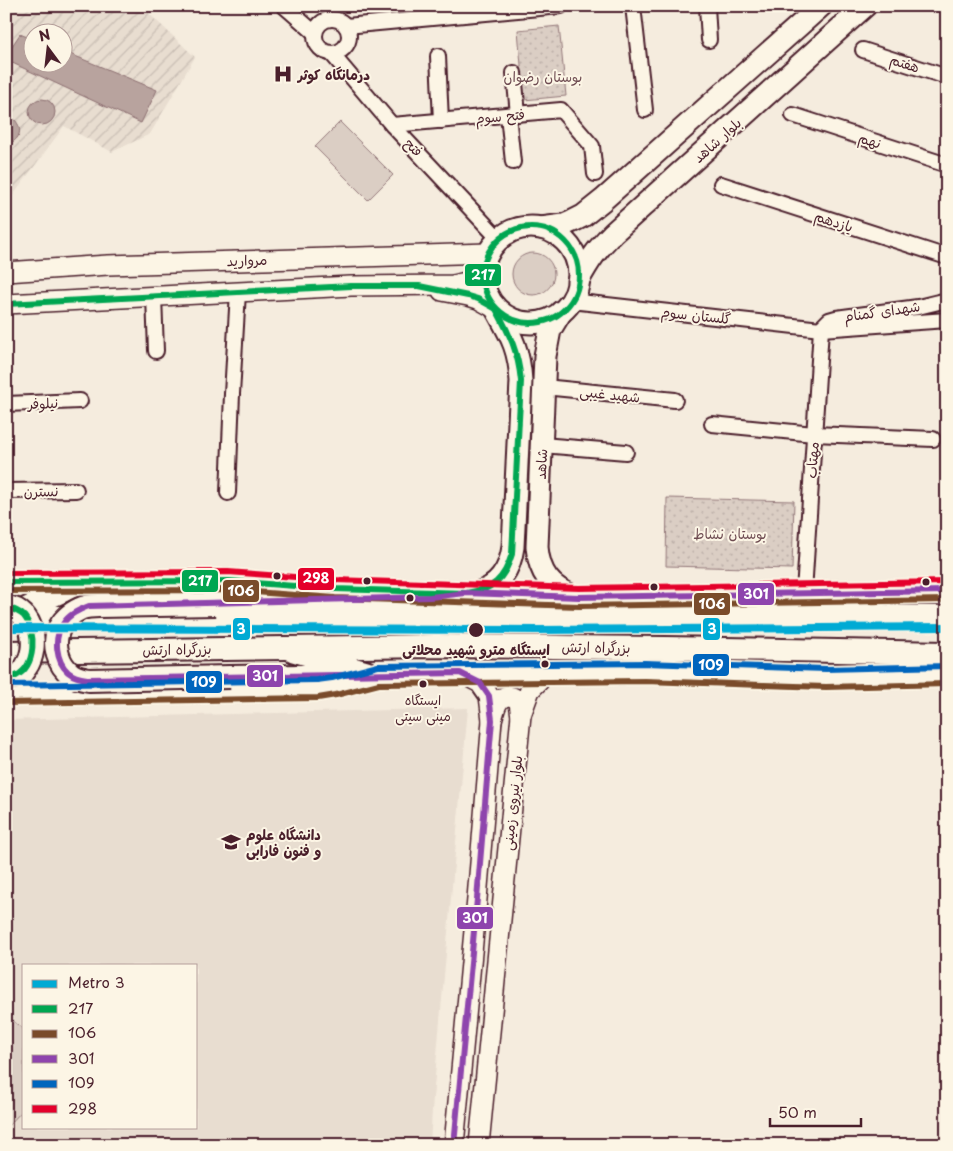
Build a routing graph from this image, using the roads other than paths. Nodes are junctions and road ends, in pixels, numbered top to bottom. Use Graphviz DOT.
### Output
graph roads {
  1 [pos="284,6"];
  2 [pos="561,6"];
  3 [pos="633,6"];
  4 [pos="706,6"];
  5 [pos="821,6"];
  6 [pos="865,6"];
  7 [pos="346,26"];
  8 [pos="315,34"];
  9 [pos="709,40"];
  10 [pos="863,50"];
  11 [pos="331,53"];
  12 [pos="438,56"];
  13 [pos="514,73"];
  14 [pos="947,77"];
  15 [pos="645,110"];
  16 [pos="513,114"];
  17 [pos="793,115"];
  18 [pos="442,121"];
  19 [pos="392,125"];
  20 [pos="513,162"];
  21 [pos="947,165"];
  22 [pos="595,174"];
  23 [pos="721,184"];
  24 [pos="541,228"];
  25 [pos="490,253"];
  26 [pos="947,258"];
  27 [pos="6,272"];
  28 [pos="419,286"];
  29 [pos="238,292"];
  30 [pos="154,296"];
  31 [pos="570,298"];
  32 [pos="947,300"];
  33 [pos="6,304"];
  34 [pos="496,309"];
  35 [pos="947,320"];
  36 [pos="821,329"];
  37 [pos="156,351"];
  38 [pos="544,387"];
  39 [pos="675,400"];
  40 [pos="80,401"];
  41 [pos="6,404"];
  42 [pos="712,424"];
  43 [pos="814,434"];
  44 [pos="933,439"];
  45 [pos="542,445"];
  46 [pos="626,452"];
  47 [pos="76,490"];
  48 [pos="6,491"];
  49 [pos="228,493"];
  50 [pos="513,547"];
  51 [pos="537,547"];
  52 [pos="6,582"];
  53 [pos="84,582"];
  54 [pos="947,591"];
  55 [pos="804,592"];
  56 [pos="466,593"];
  57 [pos="579,597"];
  58 [pos="6,607"];
  59 [pos="6,617"];
  60 [pos="947,617"];
  61 [pos="281,648"];
  62 [pos="665,648"];
  63 [pos="6,652"];
  64 [pos="947,653"];
  65 [pos="548,672"];
  66 [pos="460,673"];
  67 [pos="378,675"];
  68 [pos="924,675"];
  69 [pos="947,675"];
  70 [pos="6,676"];
  71 [pos="6,694"];
  72 [pos="521,715"];
  73 [pos="492,720"];
  74 [pos="473,941"];
  75 [pos="499,943"];
  76 [pos="454,1145"];
  77 [pos="480,1145"];
  1 -- 8 [label="street"];
  2 -- 7 [label="street"];
  3 -- 15 [label="street"];
  4 -- 9 [label="street"];
  5 -- 24 [label="main road"];
  6 -- 31 [label="main road, بلوار شاهد"];
  7 -- 8 [label="street"];
  7 -- 11 [label="street"];
  8 -- 11 [label="street"];
  10 -- 14 [label="street, هفتم"];
  11 -- 19 [label="street, فتح"];
  12 -- 18 [label="street"];
  13 -- 16 [label="street"];
  16 -- 18 [label="street, فتح سوم"];
  16 -- 20 [label="street"];
  16 -- 22 [label="street, فتح سوم"];
  17 -- 21 [label="street, نهم"];
  18 -- 19 [label="street, فتح سوم"];
  19 -- 25 [label="street, فتح"];
  23 -- 26 [label="street, یازدهم"];
  24 -- 25 [label="main road"];
  24 -- 31 [label="main road"];
  25 -- 27 [label="main road, مروارید"];
  25 -- 28 [label="main road"];
  25 -- 34 [label="main road"];
  28 -- 29 [label="main road"];
  28 -- 34 [label="main road"];
  29 -- 30 [label="main road"];
  29 -- 49 [label="street"];
  30 -- 33 [label="main road"];
  30 -- 37 [label="street"];
  31 -- 34 [label="main road"];
  31 -- 36 [label="street, گلستان سوم"];
  31 -- 38 [label="main road, شاهد"];
  32 -- 36 [label="street, شهدای گمنام"];
  34 -- 50 [label="main road, شاهد"];
  35 -- 36 [label="street, گلستان سوم"];
  36 -- 43 [label="street, مهتاب"];
  38 -- 39 [label="street, شهید غیبی"];
  38 -- 45 [label="main road, شاهد"];
  40 -- 41 [label="street, نیلوفر"];
  42 -- 43 [label="street"];
  43 -- 44 [label="street"];
  43 -- 55 [label="street, مهتاب"];
  45 -- 46 [label="street"];
  45 -- 51 [label="main road, شاهد"];
  47 -- 48 [label="street, نسترن"];
  50 -- 51 [label="main road"];
  50 -- 56 [label="main road, شاهد"];
  51 -- 57 [label="main road, شاهد"];
  52 -- 53 [label="main road"];
  53 -- 56 [label="main road"];
  53 -- 59 [label="main road"];
  54 -- 55 [label="main road"];
  55 -- 57 [label="main road"];
  56 -- 57 [label="main road"];
  56 -- 67 [label="highway, bridge"];
  58 -- 70 [label="highway, bridge"];
  59 -- 60 [label="highway"];
  61 -- 62 [label="highway, بزرگراه ارتش"];
  61 -- 63 [label="highway, بزرگراه ارتش"];
  61 -- 67 [label="main road"];
  62 -- 64 [label="highway, بزرگراه ارتش"];
  62 -- 68 [label="main road"];
  65 -- 66 [label="main road"];
  65 -- 68 [label="main road"];
  65 -- 72 [label="main road, بلوار نیروی زمینی"];
  66 -- 67 [label="main road"];
  66 -- 73 [label="main road, بلوار نیروی زمینی"];
  67 -- 71 [label="main road"];
  68 -- 69 [label="main road"];
  72 -- 73 [label="main road"];
  72 -- 75 [label="main road, بلوار نیروی زمینی"];
  73 -- 74 [label="main road, بلوار نیروی زمینی"];
  74 -- 75 [label="main road"];
  74 -- 76 [label="main road, بلوار نیروی زمینی"];
  75 -- 77 [label="main road, بلوار نیروی زمینی"];
}
